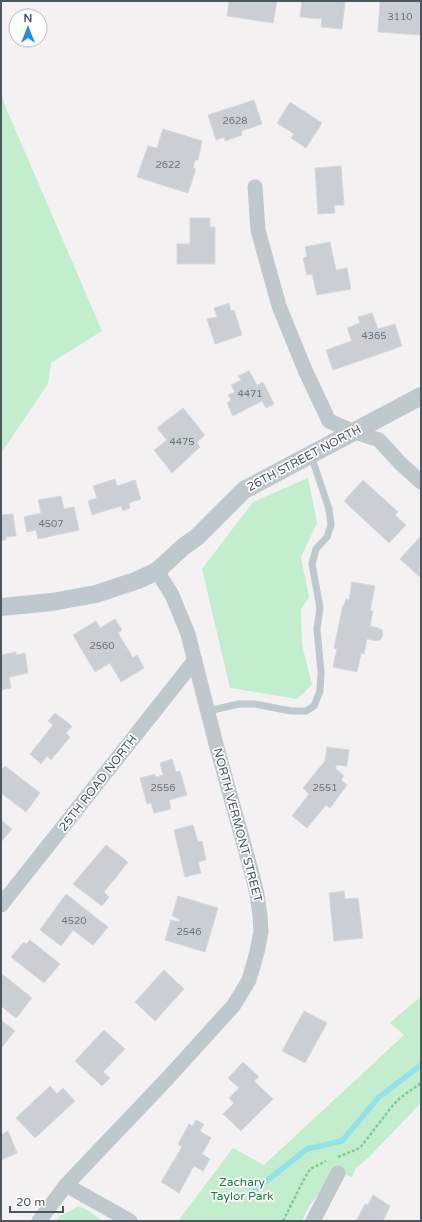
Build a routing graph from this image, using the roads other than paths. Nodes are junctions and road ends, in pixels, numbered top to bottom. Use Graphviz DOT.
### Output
graph roads {
  1 [pos="254,187"];
  2 [pos="421,396"];
  3 [pos="352,431"];
  4 [pos="310,454"];
  5 [pos="421,482"];
  6 [pos="157,570"];
  7 [pos="1,607"];
  8 [pos="194,660"];
  9 [pos="208,711"];
  10 [pos="1,905"];
  11 [pos="338,1173"];
  12 [pos="66,1185"];
  13 [pos="39,1221"];
  14 [pos="130,1221"];
  15 [pos="313,1221"];
  1 -- 3 [label="street"];
  2 -- 3 [label="street, 26TH STREET NORTH"];
  3 -- 4 [label="street, 26TH STREET NORTH"];
  3 -- 5 [label="street"];
  4 -- 6 [label="street, 26TH STREET NORTH"];
  4 -- 9 [label="lane"];
  6 -- 7 [label="street, 26TH STREET NORTH"];
  6 -- 8 [label="street, NORTH VERMONT STREET"];
  8 -- 9 [label="street, NORTH VERMONT STREET"];
  8 -- 10 [label="street, 25TH ROAD NORTH"];
  9 -- 12 [label="street, NORTH VERMONT STREET"];
  11 -- 15 [label="street"];
  12 -- 13 [label="street, NORTH VERMONT STREET"];
  12 -- 14 [label="street"];
}
